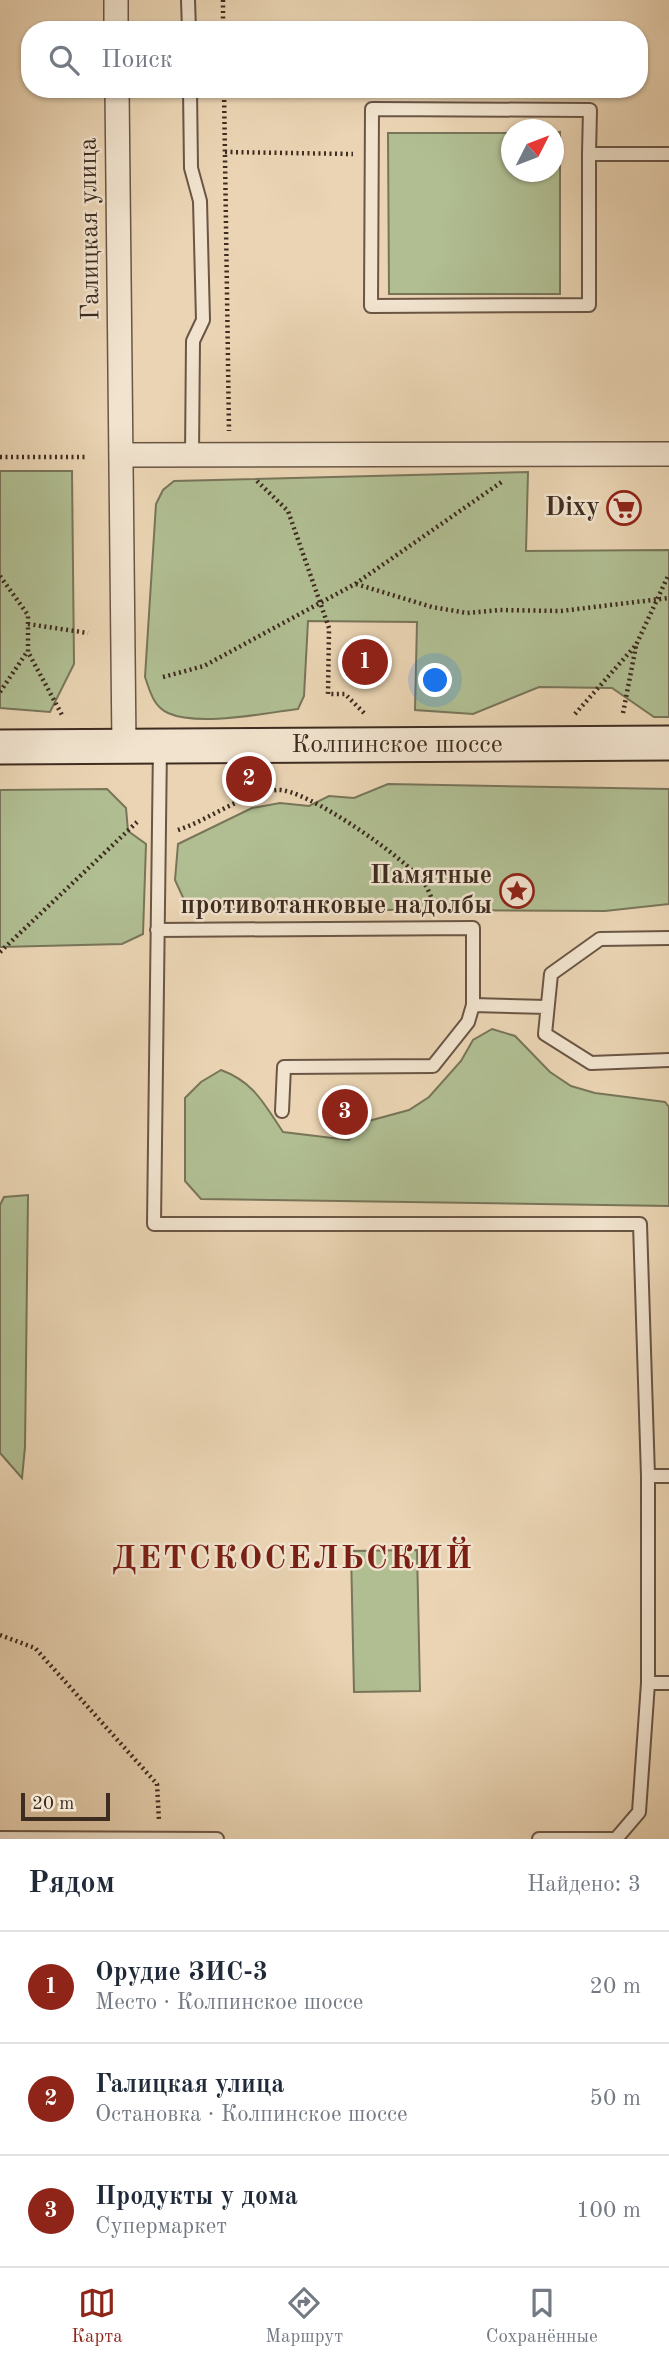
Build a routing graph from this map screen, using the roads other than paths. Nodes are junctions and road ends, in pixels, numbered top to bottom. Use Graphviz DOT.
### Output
graph roads {
  1 [pos="116,0"];
  2 [pos="188,0"];
  3 [pos="116,21"];
  4 [pos="189,21"];
  5 [pos="117,98"];
  6 [pos="190,98"];
  7 [pos="589,154"];
  8 [pos="669,154"];
  9 [pos="669,454"];
  10 [pos="121,455"];
  11 [pos="192,455"];
  12 [pos="669,744"];
  13 [pos="160,746"];
  14 [pos="0,747"];
  15 [pos="124,747"];
  16 [pos="157,930"];
  17 [pos="669,938"];
  18 [pos="474,1005"];
  19 [pos="548,1007"];
  20 [pos="669,1060"];
  21 [pos="282,1111"];
  22 [pos="648,1476"];
  23 [pos="669,1476"];
  24 [pos="648,1682"];
  25 [pos="669,1683"];
  26 [pos="0,1838"];
  27 [pos="160,1839"];
  28 [pos="217,1839"];
  29 [pos="539,1839"];
  1 -- 3 [label="street"];
  2 -- 4 [label="lane"];
  5 -- 10 [label="street, Галицкая улица"];
  6 -- 11 [label="lane"];
  7 -- 7 [label="lane"];
  7 -- 8 [label="lane"];
  9 -- 11 [label="street"];
  10 -- 11 [label="street"];
  10 -- 15 [label="street, Галицкая улица"];
  12 -- 13 [label="main road, Колпинское шоссе"];
  13 -- 15 [label="main road, Колпинское шоссе"];
  13 -- 16 [label="lane"];
  14 -- 15 [label="main road, Колпинское шоссе"];
  16 -- 18 [label="lane"];
  16 -- 22 [label="lane"];
  17 -- 19 [label="lane"];
  18 -- 19 [label="lane"];
  18 -- 21 [label="lane"];
  19 -- 20 [label="lane"];
  22 -- 23 [label="lane"];
  22 -- 24 [label="lane"];
  24 -- 25 [label="lane"];
  24 -- 29 [label="lane"];
  26 -- 27 [label="lane"];
  27 -- 28 [label="lane"];
}
